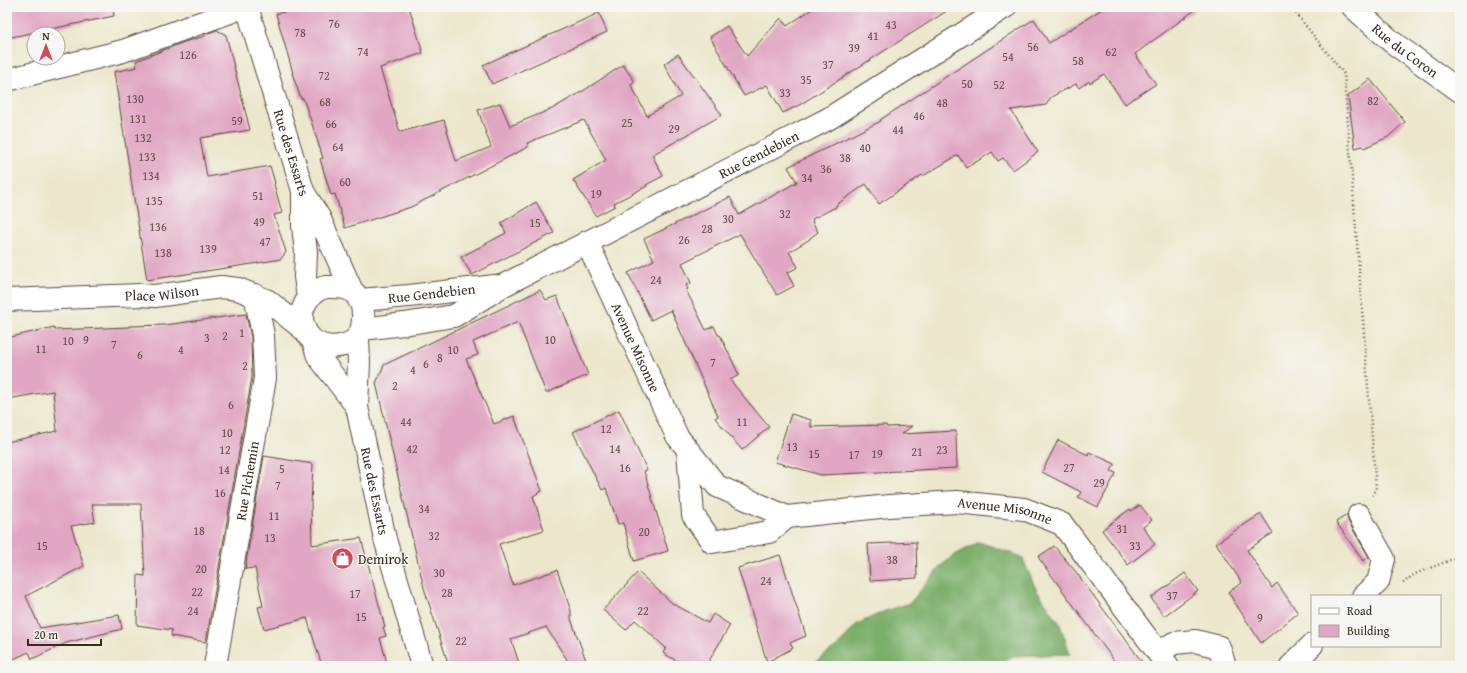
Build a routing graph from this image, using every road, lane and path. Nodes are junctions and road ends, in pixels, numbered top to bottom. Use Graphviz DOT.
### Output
graph roads {
  1 [pos="244,7"];
  2 [pos="247,7"];
  3 [pos="1005,7"];
  4 [pos="1291,7"];
  5 [pos="1353,7"];
  6 [pos="7,80"];
  7 [pos="1460,91"];
  8 [pos="303,191"];
  9 [pos="587,242"];
  10 [pos="504,285"];
  11 [pos="255,295"];
  12 [pos="355,295"];
  13 [pos="308,297"];
  14 [pos="7,300"];
  15 [pos="360,333"];
  16 [pos="308,335"];
  17 [pos="357,407"];
  18 [pos="688,451"];
  19 [pos="1359,515"];
  20 [pos="787,517"];
  21 [pos="1460,556"];
  22 [pos="1399,586"];
  23 [pos="1364,595"];
  24 [pos="1311,646"];
  25 [pos="1163,660"];
  26 [pos="215,666"];
  27 [pos="422,666"];
  28 [pos="1225,666"];
  29 [pos="1291,666"];
  1 -- 6 [label="street"];
  2 -- 8 [label="street, Rue des Essarts"];
  3 -- 9 [label="street, Rue Gendebien"];
  4 -- 19 [label="path"];
  5 -- 7 [label="street, Rue du Coron"];
  8 -- 12 [label="street, Rue des Essarts"];
  8 -- 13 [label="street"];
  9 -- 10 [label="street, Rue Gendebien"];
  9 -- 18 [label="street, Avenue Misonne"];
  10 -- 12 [label="street, Rue Gendebien"];
  10 -- 15 [label="street, Rue Gendebien"];
  11 -- 14 [label="street, Place Wilson"];
  11 -- 16 [label="street, Place Wilson"];
  11 -- 26 [label="street, Rue Pichemin"];
  12 -- 13 [label="street"];
  12 -- 15 [label="street"];
  13 -- 16 [label="street"];
  15 -- 16 [label="street"];
  15 -- 17 [label="street, Rue des Essarts"];
  16 -- 17 [label="street, Rue des Essarts"];
  17 -- 27 [label="street, Rue des Essarts"];
  18 -- 20 [label="street, Avenue Misonne"];
  18 -- 20 [label="street"];
  19 -- 23 [label="street"];
  20 -- 25 [label="street, Avenue Misonne"];
  21 -- 22 [label="path"];
  24 -- 29 [label="street"];
  25 -- 28 [label="street, Avenue Misonne"];
}
